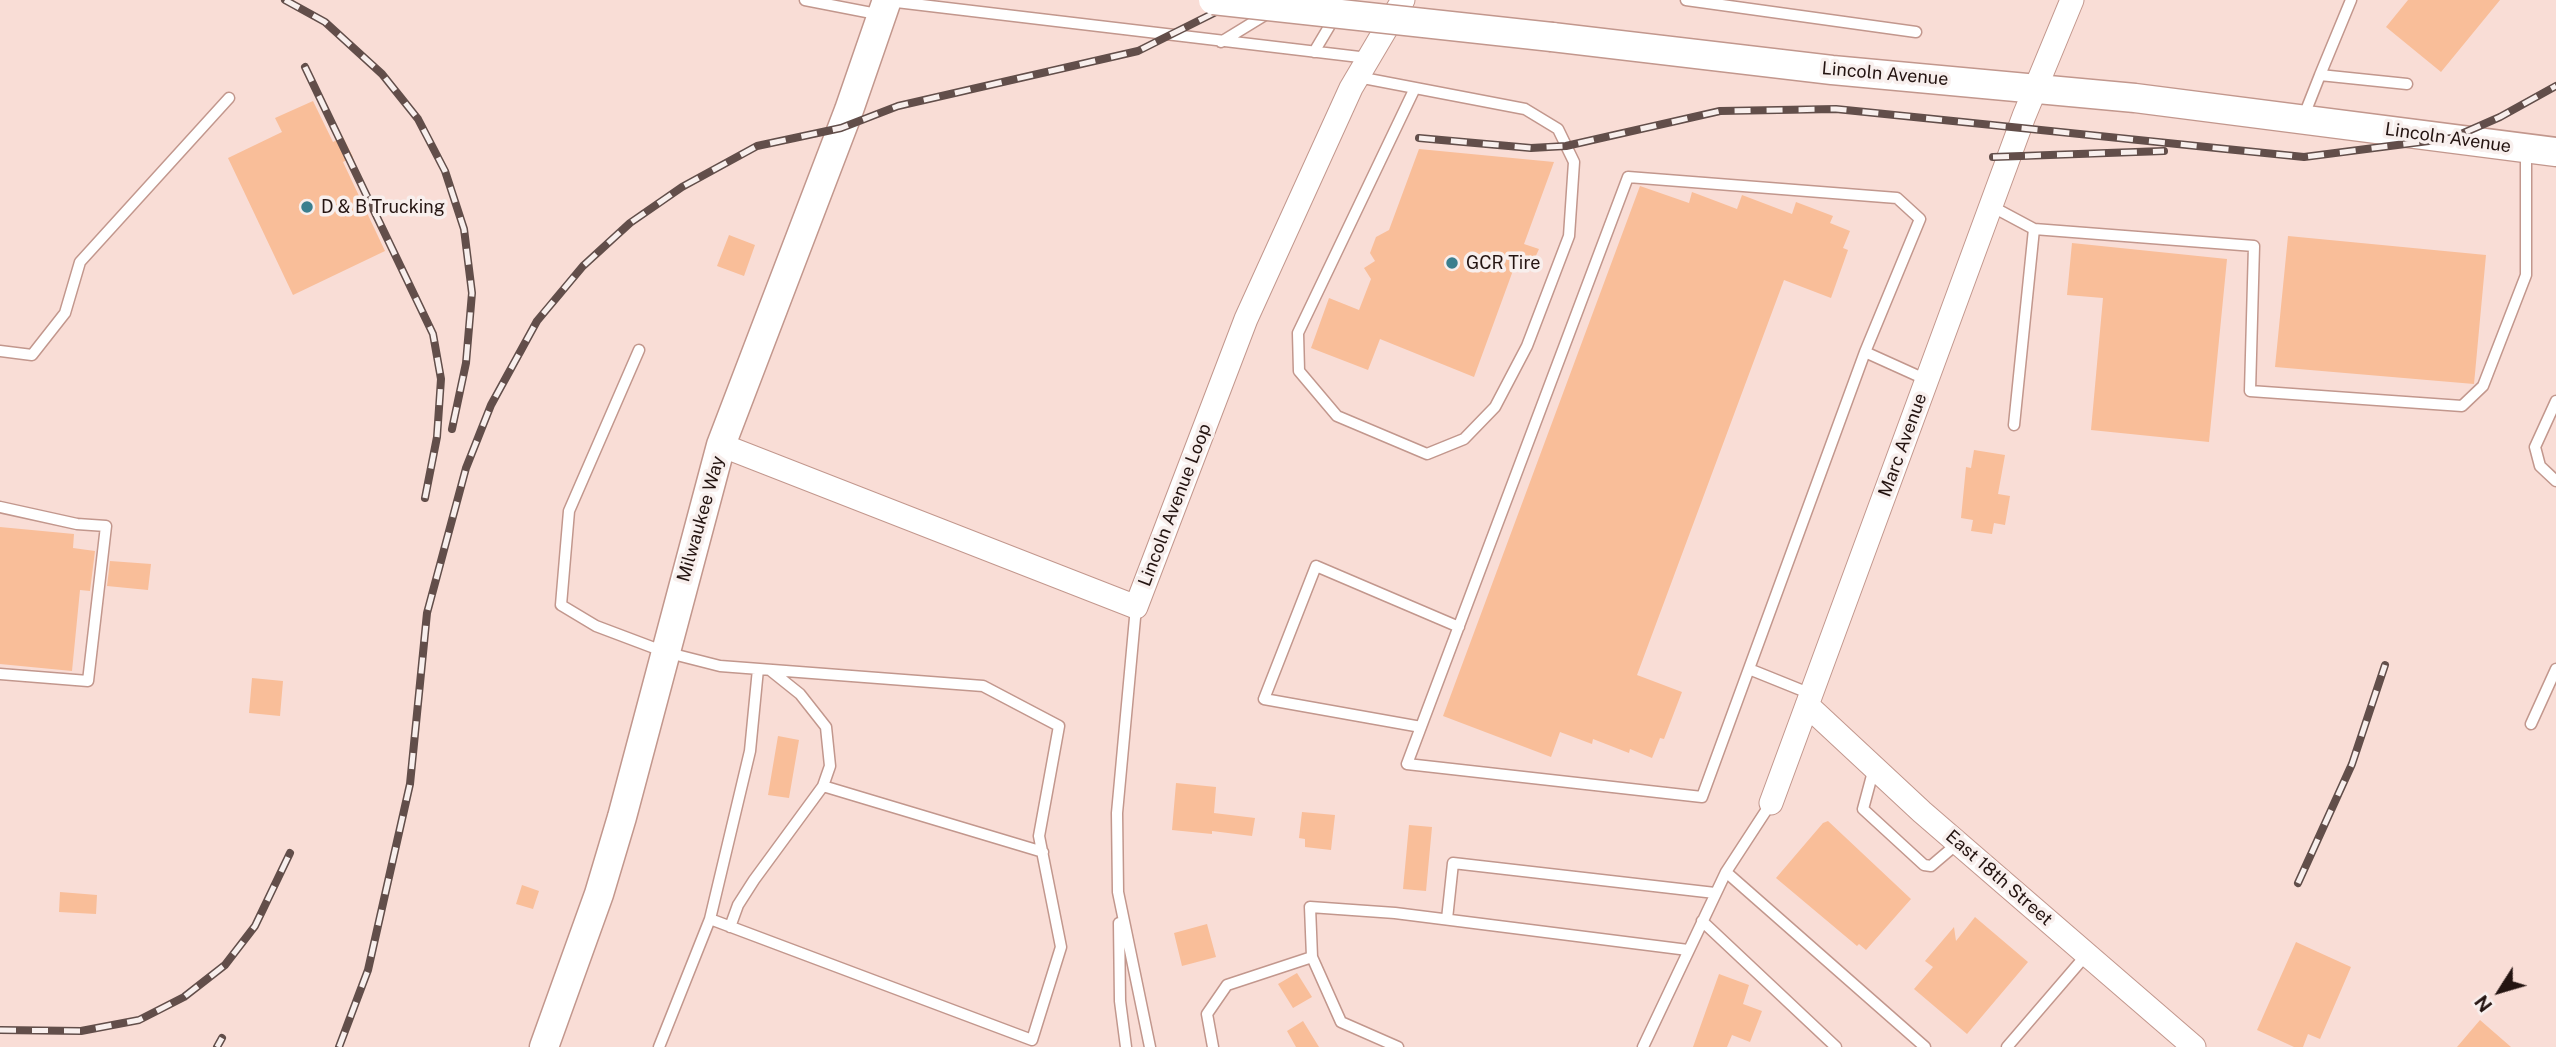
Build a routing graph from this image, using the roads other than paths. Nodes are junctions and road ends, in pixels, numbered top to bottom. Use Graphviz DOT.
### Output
graph roads {
  1 [pos="805,0"];
  2 [pos="1213,0"];
  3 [pos="1290,0"];
  4 [pos="1345,0"];
  5 [pos="1403,0"];
  6 [pos="1686,0"];
  7 [pos="2072,0"];
  8 [pos="2351,0"];
  9 [pos="885,5"];
  10 [pos="1916,32"];
  11 [pos="1221,42"];
  12 [pos="1314,52"];
  13 [pos="1363,68"];
  14 [pos="2320,75"];
  15 [pos="2407,84"];
  16 [pos="1415,88"];
  17 [pos="2035,88"];
  18 [pos="229,98"];
  19 [pos="2303,118"];
  20 [pos="2526,149"];
  21 [pos="2556,152"];
  22 [pos="1991,206"];
  23 [pos="2034,229"];
  24 [pos="639,350"];
  25 [pos="0,351"];
  26 [pos="1865,352"];
  27 [pos="1927,380"];
  28 [pos="2556,401"];
  29 [pos="2014,425"];
  30 [pos="721,445"];
  31 [pos="2556,481"];
  32 [pos="0,507"];
  33 [pos="1136,607"];
  34 [pos="1459,627"];
  35 [pos="665,652"];
  36 [pos="764,669"];
  37 [pos="1749,669"];
  38 [pos="2556,669"];
  39 [pos="0,674"];
  40 [pos="1809,699"];
  41 [pos="2531,724"];
  42 [pos="1421,727"];
  43 [pos="1874,768"];
  44 [pos="823,786"];
  45 [pos="1771,803"];
  46 [pos="1958,844"];
  47 [pos="1043,852"];
  48 [pos="1726,872"];
  49 [pos="1118,892"];
  50 [pos="1715,893"];
  51 [pos="709,919"];
  52 [pos="1447,919"];
  53 [pos="1702,921"];
  54 [pos="730,927"];
  55 [pos="1688,950"];
  56 [pos="2087,954"];
  57 [pos="1312,957"];
  58 [pos="1036,1044"];
  59 [pos="1834,1046"];
  60 [pos="544,1047"];
  61 [pos="659,1047"];
  62 [pos="1126,1047"];
  63 [pos="1150,1047"];
  64 [pos="1213,1047"];
  65 [pos="1398,1047"];
  66 [pos="1643,1047"];
  67 [pos="1925,1047"];
  68 [pos="2007,1047"];
  69 [pos="2194,1047"];
  1 -- 9 [label="lane"];
  2 -- 17 [label="street, Lincoln Avenue, bridge"];
  3 -- 11 [label="lane"];
  4 -- 12 [label="lane"];
  5 -- 13 [label="street, Lincoln Avenue Loop"];
  6 -- 10 [label="lane"];
  7 -- 17 [label="street"];
  8 -- 14 [label="lane"];
  9 -- 11 [label="lane"];
  9 -- 30 [label="street, Milwaukee Way"];
  11 -- 12 [label="lane"];
  12 -- 13 [label="lane"];
  13 -- 16 [label="lane"];
  13 -- 33 [label="street, Lincoln Avenue Loop"];
  14 -- 15 [label="lane"];
  14 -- 19 [label="lane"];
  16 -- 16 [label="lane"];
  17 -- 19 [label="street, Lincoln Avenue"];
  17 -- 22 [label="street, Marc Avenue"];
  18 -- 25 [label="lane"];
  19 -- 20 [label="street, Lincoln Avenue"];
  20 -- 21 [label="street, Lincoln Avenue"];
  20 -- 23 [label="lane"];
  22 -- 23 [label="lane"];
  22 -- 27 [label="street, Marc Avenue"];
  23 -- 29 [label="lane"];
  24 -- 35 [label="lane"];
  26 -- 27 [label="lane"];
  26 -- 34 [label="lane"];
  26 -- 37 [label="lane"];
  27 -- 40 [label="street, Marc Avenue"];
  28 -- 31 [label="lane"];
  30 -- 33 [label="street, Lincoln Avenue Loop"];
  30 -- 35 [label="street, Milwaukee Way"];
  32 -- 39 [label="lane"];
  33 -- 49 [label="lane"];
  34 -- 42 [label="lane"];
  34 -- 42 [label="lane"];
  35 -- 36 [label="lane"];
  35 -- 60 [label="street, Milwaukee Way"];
  36 -- 44 [label="lane"];
  36 -- 47 [label="lane"];
  36 -- 51 [label="lane"];
  37 -- 40 [label="lane"];
  37 -- 42 [label="lane"];
  38 -- 41 [label="lane"];
  40 -- 43 [label="street, East 18th Street"];
  40 -- 45 [label="street, Marc Avenue"];
  43 -- 46 [label="street, East 18th Street"];
  43 -- 46 [label="lane"];
  44 -- 47 [label="lane"];
  44 -- 54 [label="lane"];
  45 -- 48 [label="lane"];
  46 -- 56 [label="street, East 18th Street"];
  47 -- 58 [label="lane"];
  48 -- 50 [label="lane"];
  48 -- 67 [label="lane"];
  49 -- 62 [label="lane"];
  49 -- 63 [label="lane"];
  50 -- 52 [label="lane"];
  50 -- 53 [label="lane"];
  51 -- 54 [label="lane"];
  51 -- 61 [label="lane"];
  52 -- 55 [label="lane"];
  52 -- 57 [label="lane"];
  53 -- 55 [label="lane"];
  53 -- 59 [label="lane"];
  54 -- 58 [label="lane"];
  55 -- 66 [label="lane"];
  56 -- 68 [label="lane"];
  56 -- 69 [label="street, East 18th Street"];
  57 -- 64 [label="lane"];
  57 -- 65 [label="lane"];
}
